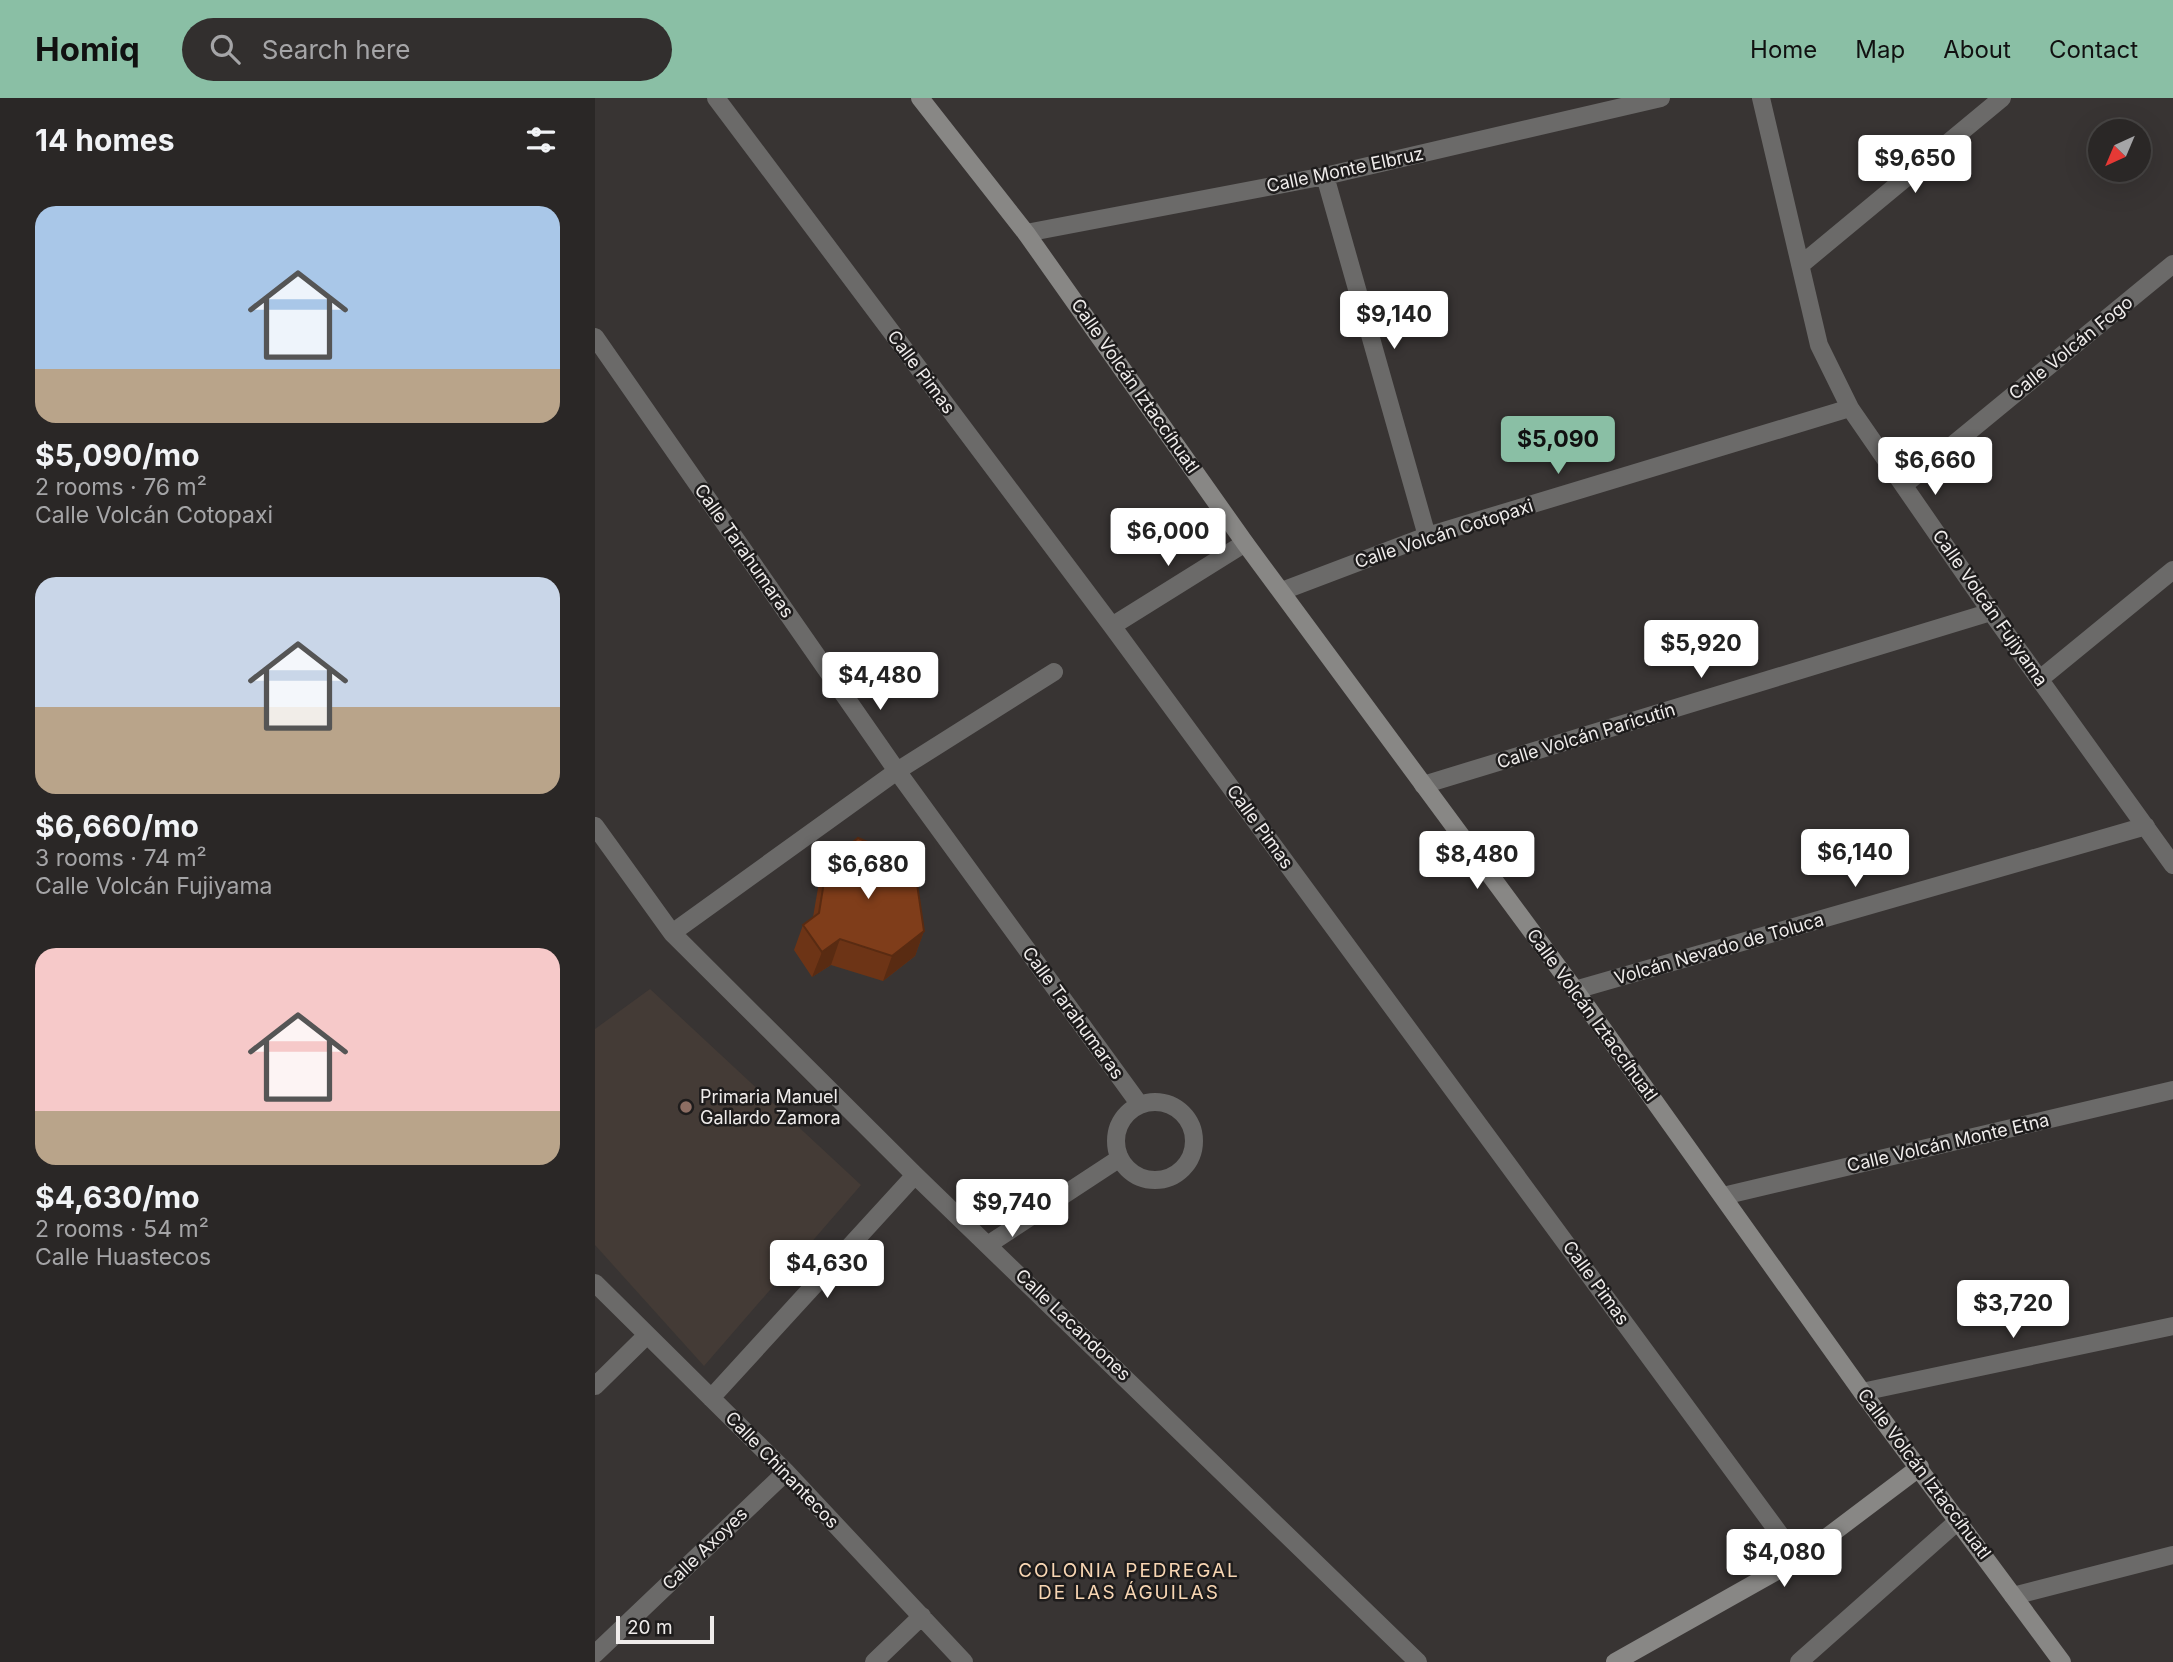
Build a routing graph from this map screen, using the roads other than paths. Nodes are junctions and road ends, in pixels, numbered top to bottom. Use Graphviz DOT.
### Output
graph roads {
  1 [pos="716,98"];
  2 [pos="921,98"];
  3 [pos="1661,98"];
  4 [pos="1761,98"];
  5 [pos="2002,98"];
  6 [pos="1325,177"];
  7 [pos="1026,233"];
  8 [pos="1803,263"];
  9 [pos="2173,264"];
  10 [pos="595,337"];
  11 [pos="1850,408"];
  12 [pos="1903,485"];
  13 [pos="1427,536"];
  14 [pos="1245,543"];
  15 [pos="2173,570"];
  16 [pos="1282,591"];
  17 [pos="1991,612"];
  18 [pos="1112,626"];
  19 [pos="1054,672"];
  20 [pos="2040,679"];
  21 [pos="897,771"];
  22 [pos="1423,785"];
  23 [pos="595,826"];
  24 [pos="2146,826"];
  25 [pos="2173,865"];
  26 [pos="672,933"];
  27 [pos="1575,990"];
  28 [pos="2173,1090"];
  29 [pos="1140,1105"];
  30 [pos="1120,1158"];
  31 [pos="915,1175"];
  32 [pos="1723,1196"];
  33 [pos="989,1244"];
  34 [pos="595,1283"];
  35 [pos="2173,1326"];
  36 [pos="647,1335"];
  37 [pos="595,1386"];
  38 [pos="1862,1392"];
  39 [pos="711,1398"];
  40 [pos="1920,1467"];
  41 [pos="786,1472"];
  42 [pos="1959,1520"];
  43 [pos="2173,1555"];
  44 [pos="1798,1559"];
  45 [pos="2013,1595"];
  46 [pos="922,1616"];
  47 [pos="595,1654"];
  48 [pos="874,1662"];
  49 [pos="964,1662"];
  50 [pos="1418,1662"];
  51 [pos="1615,1662"];
  52 [pos="1799,1662"];
  53 [pos="2062,1662"];
  1 -- 18 [label="street, Calle Pimas"];
  2 -- 7 [label="street, Calle Volcán Iztaccíhuatl"];
  3 -- 6 [label="street, Calle Monte Elbruz"];
  4 -- 8 [label="street, Calle Volcán Fujiyama"];
  5 -- 8 [label="street"];
  6 -- 7 [label="street, Calle Monte Elbruz"];
  6 -- 13 [label="street"];
  7 -- 14 [label="street, Calle Volcán Iztaccíhuatl"];
  8 -- 11 [label="street, Calle Volcán Fujiyama"];
  9 -- 12 [label="street, Calle Volcán Fogo"];
  10 -- 21 [label="street, Calle Tarahumaras"];
  11 -- 12 [label="street, Calle Volcán Fujiyama"];
  11 -- 13 [label="street, Calle Volcán Cotopaxi"];
  12 -- 17 [label="street, Calle Volcán Fujiyama"];
  13 -- 16 [label="street, Calle Volcán Cotopaxi"];
  14 -- 16 [label="street, Calle Volcán Iztaccíhuatl"];
  14 -- 18 [label="street"];
  15 -- 20 [label="street"];
  16 -- 22 [label="street, Calle Volcán Iztaccíhuatl"];
  17 -- 20 [label="street, Calle Volcán Fujiyama"];
  17 -- 22 [label="street, Calle Volcán Paricutín"];
  18 -- 44 [label="street, Calle Pimas"];
  19 -- 21 [label="street"];
  20 -- 24 [label="street, Calle Volcán Fujiyama"];
  21 -- 26 [label="street"];
  21 -- 29 [label="street, Calle Tarahumaras"];
  22 -- 27 [label="street, Calle Volcán Iztaccíhuatl"];
  23 -- 26 [label="street, Calle Lacandones"];
  24 -- 25 [label="street, Calle Volcán Fujiyama"];
  24 -- 27 [label="street, Volcán Nevado de Toluca"];
  26 -- 31 [label="street, Calle Lacandones"];
  27 -- 32 [label="street, Calle Volcán Iztaccíhuatl"];
  28 -- 32 [label="street, Calle Volcán Monte Etna"];
  29 -- 30 [label="street"];
  29 -- 30 [label="street"];
  30 -- 33 [label="street"];
  31 -- 33 [label="street, Calle Lacandones"];
  31 -- 39 [label="street"];
  32 -- 38 [label="street, Calle Volcán Iztaccíhuatl"];
  33 -- 50 [label="street, Calle Lacandones"];
  34 -- 36 [label="street, Calle Chinantecos"];
  35 -- 38 [label="street"];
  36 -- 37 [label="street"];
  36 -- 39 [label="street, Calle Chinantecos"];
  38 -- 40 [label="street, Calle Volcán Iztaccíhuatl"];
  39 -- 41 [label="street, Calle Chinantecos"];
  40 -- 42 [label="street, Calle Volcán Iztaccíhuatl"];
  40 -- 44 [label="street"];
  41 -- 46 [label="street, Calle Chinantecos"];
  41 -- 47 [label="street, Calle Axoyes"];
  42 -- 45 [label="street, Calle Volcán Iztaccíhuatl"];
  42 -- 52 [label="street"];
  43 -- 45 [label="street"];
  44 -- 51 [label="street"];
  45 -- 53 [label="street, Calle Volcán Iztaccíhuatl"];
  46 -- 48 [label="street"];
  46 -- 49 [label="street, Calle Chinantecos"];
}
